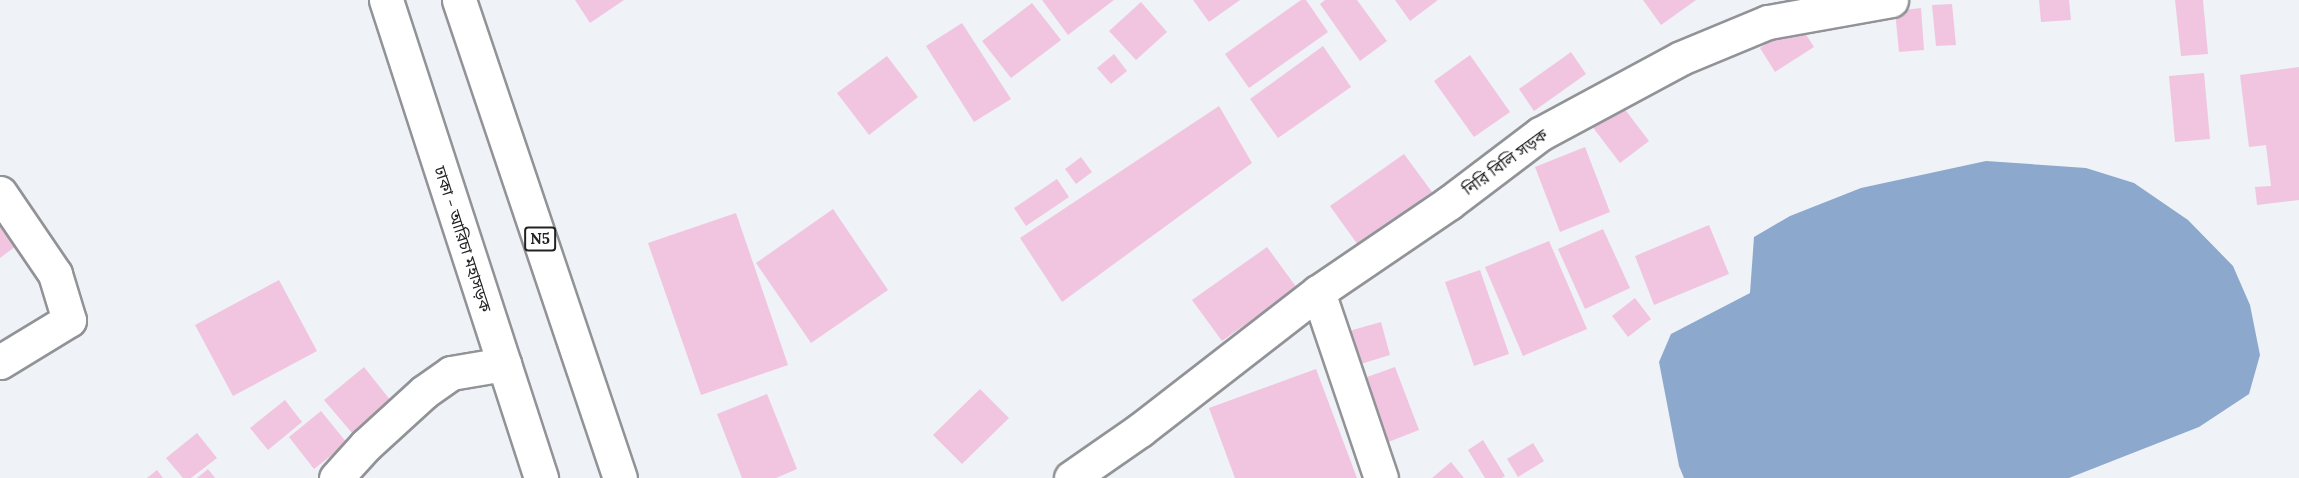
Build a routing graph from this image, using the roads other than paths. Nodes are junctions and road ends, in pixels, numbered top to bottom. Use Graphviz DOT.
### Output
graph roads {
  1 [pos="386,0"];
  2 [pos="459,0"];
  3 [pos="1891,0"];
  4 [pos="0,193"];
  5 [pos="1318,292"];
  6 [pos="0,362"];
  7 [pos="504,364"];
  8 [pos="336,478"];
  9 [pos="541,478"];
  10 [pos="620,478"];
  11 [pos="1071,478"];
  12 [pos="1381,478"];
  1 -- 7 [label="main road, ঢাকা - আরিচা মহাসড়ক"];
  2 -- 10 [label="main road, N5"];
  3 -- 5 [label="main road, নিরি বিলি সড়ক"];
  4 -- 6 [label="main road"];
  5 -- 11 [label="main road, নিরি বিলি সড়ক"];
  5 -- 12 [label="main road"];
  7 -- 8 [label="main road"];
  7 -- 9 [label="main road, ঢাকা - আরিচা মহাসড়ক"];
}
